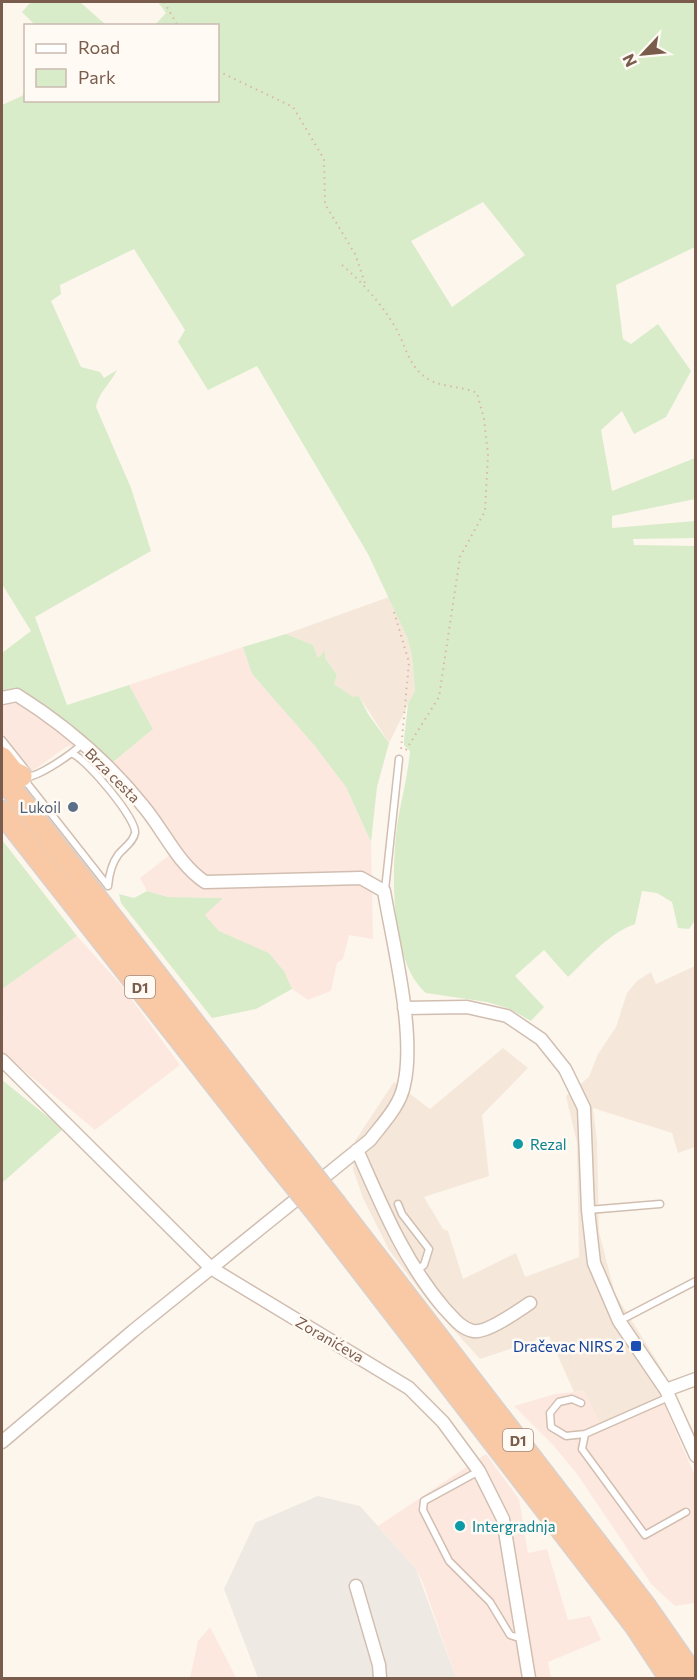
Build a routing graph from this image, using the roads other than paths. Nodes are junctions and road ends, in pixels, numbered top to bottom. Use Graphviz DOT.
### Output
graph roads {
  1 [pos="2,698"];
  2 [pos="2,740"];
  3 [pos="82,744"];
  4 [pos="73,754"];
  5 [pos="2,758"];
  6 [pos="399,759"];
  7 [pos="18,777"];
  8 [pos="2,812"];
  9 [pos="108,886"];
  10 [pos="384,891"];
  11 [pos="128,939"];
  12 [pos="404,1008"];
  13 [pos="2,1060"];
  14 [pos="357,1150"];
  15 [pos="285,1156"];
  16 [pos="399,1204"];
  17 [pos="660,1204"];
  18 [pos="328,1210"];
  19 [pos="588,1210"];
  20 [pos="211,1268"];
  21 [pos="416,1271"];
  22 [pos="696,1281"];
  23 [pos="530,1303"];
  24 [pos="619,1320"];
  25 [pos="696,1379"];
  26 [pos="668,1394"];
  27 [pos="581,1403"];
  28 [pos="585,1434"];
  29 [pos="2,1442"];
  30 [pos="696,1456"];
  31 [pos="479,1471"];
  32 [pos="686,1512"];
  33 [pos="356,1586"];
  34 [pos="523,1640"];
  35 [pos="380,1678"];
  36 [pos="528,1678"];
  37 [pos="670,1678"];
  38 [pos="695,1678"];
  1 -- 3 [label="street, Brza cesta"];
  2 -- 7 [label="lane"];
  3 -- 4 [label="lane"];
  3 -- 10 [label="street, Brza cesta"];
  4 -- 7 [label="lane"];
  4 -- 9 [label="lane"];
  5 -- 7 [label="highway"];
  6 -- 10 [label="lane"];
  7 -- 9 [label="lane"];
  7 -- 11 [label="highway, D1"];
  8 -- 15 [label="highway, D1"];
  9 -- 11 [label="highway"];
  10 -- 12 [label="street"];
  11 -- 15 [label="highway, D1"];
  12 -- 14 [label="street"];
  12 -- 19 [label="street"];
  13 -- 20 [label="street, Zoranićeva"];
  14 -- 20 [label="street"];
  14 -- 21 [label="street"];
  15 -- 18 [label="highway, D1, bridge"];
  16 -- 21 [label="lane"];
  17 -- 19 [label="lane"];
  18 -- 37 [label="highway, D1"];
  18 -- 38 [label="highway, D1"];
  19 -- 24 [label="street"];
  20 -- 29 [label="street"];
  20 -- 31 [label="street, Zoranićeva"];
  21 -- 23 [label="street"];
  22 -- 24 [label="lane"];
  24 -- 26 [label="street"];
  25 -- 26 [label="street"];
  26 -- 28 [label="lane"];
  26 -- 30 [label="street"];
  27 -- 28 [label="lane"];
  28 -- 32 [label="lane"];
  31 -- 34 [label="street, Zoranićeva"];
  31 -- 34 [label="lane"];
  33 -- 35 [label="street"];
  34 -- 36 [label="street, Zoranićeva"];
}
